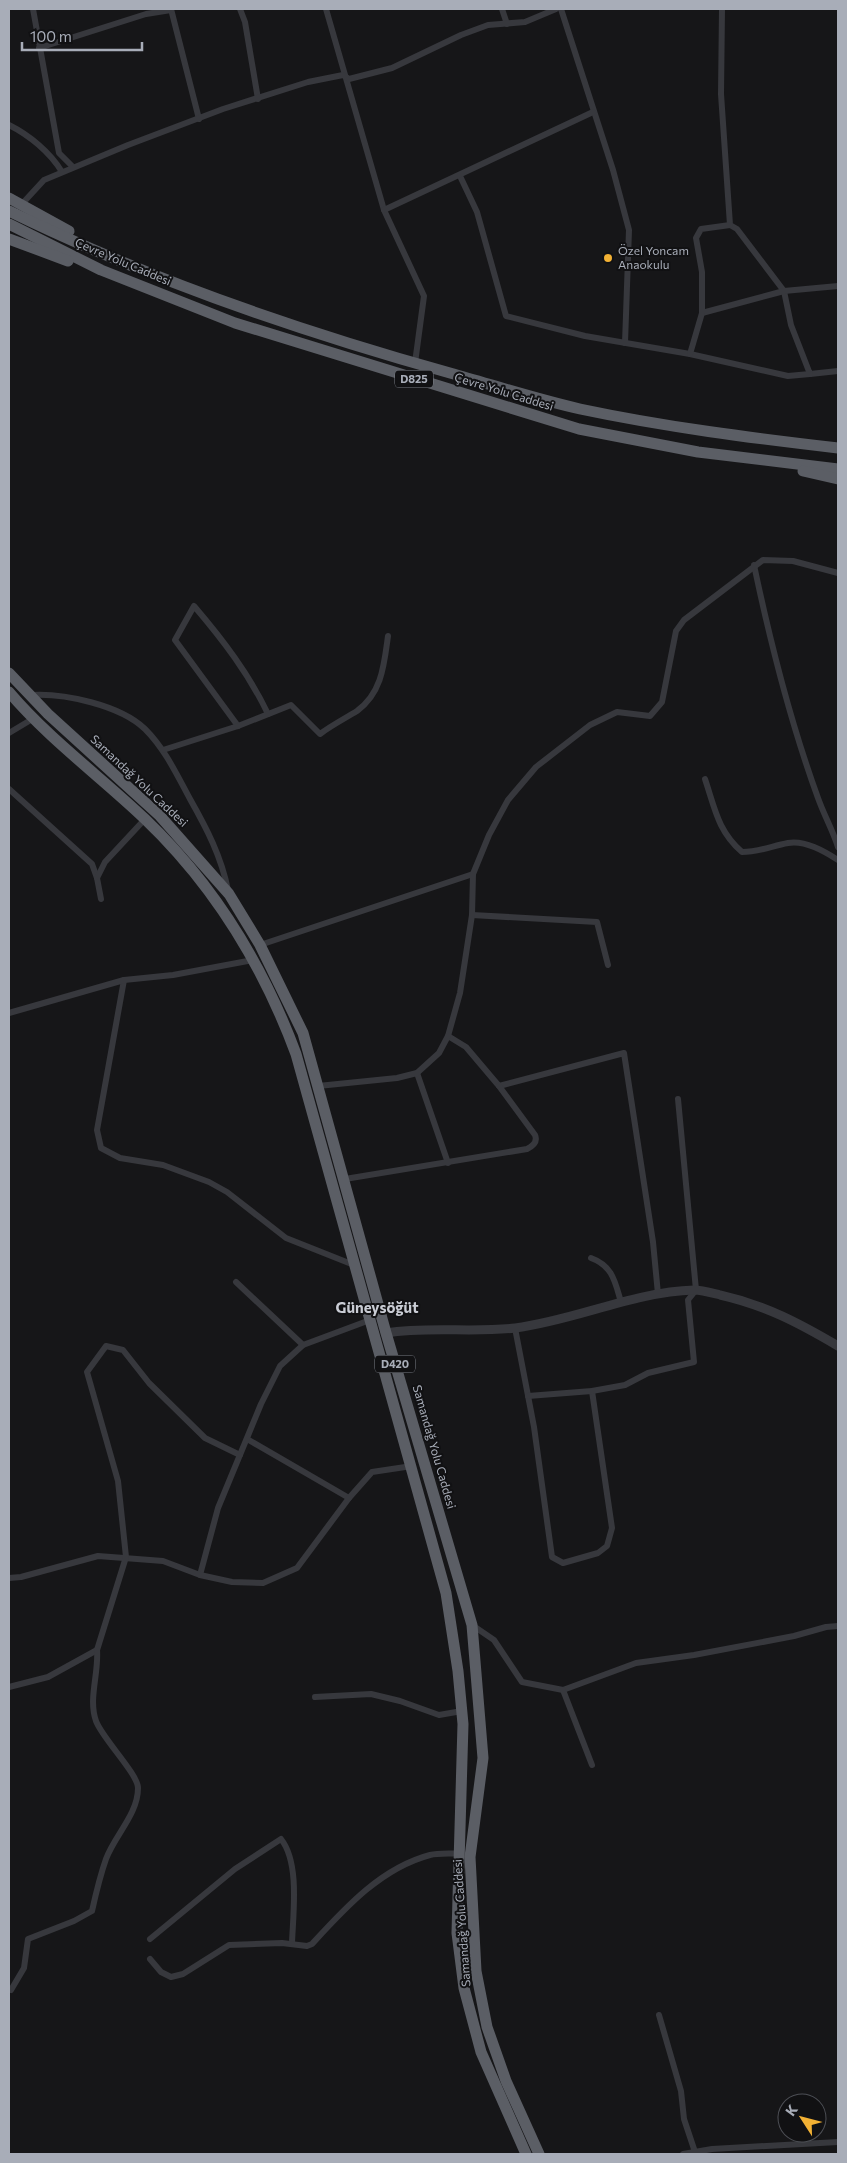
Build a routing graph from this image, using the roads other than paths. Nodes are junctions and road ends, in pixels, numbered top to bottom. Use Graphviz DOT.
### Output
graph roads {
  1 [pos="33,9"];
  2 [pos="240,9"];
  3 [pos="326,9"];
  4 [pos="502,9"];
  5 [pos="556,9"];
  6 [pos="561,9"];
  7 [pos="722,9"];
  8 [pos="171,10"];
  9 [pos="507,24"];
  10 [pos="39,48"];
  11 [pos="343,75"];
  12 [pos="258,99"];
  13 [pos="593,112"];
  14 [pos="199,119"];
  15 [pos="9,125"];
  16 [pos="73,167"];
  17 [pos="62,172"];
  18 [pos="460,176"];
  19 [pos="9,198"];
  20 [pos="21,205"];
  21 [pos="384,210"];
  22 [pos="9,211"];
  23 [pos="9,224"];
  24 [pos="730,225"];
  25 [pos="9,238"];
  26 [pos="108,256"];
  27 [pos="101,270"];
  28 [pos="838,286"];
  29 [pos="784,291"];
  30 [pos="702,313"];
  31 [pos="625,343"];
  32 [pos="690,354"];
  33 [pos="414,363"];
  34 [pos="838,371"];
  35 [pos="810,374"];
  36 [pos="838,440"];
  37 [pos="780,441"];
  38 [pos="838,448"];
  39 [pos="736,456"];
  40 [pos="838,469"];
  41 [pos="838,479"];
  42 [pos="754,565"];
  43 [pos="838,573"];
  44 [pos="388,636"];
  45 [pos="9,673"];
  46 [pos="9,692"];
  47 [pos="28,696"];
  48 [pos="268,714"];
  49 [pos="34,718"];
  50 [pos="238,726"];
  51 [pos="9,733"];
  52 [pos="163,750"];
  53 [pos="705,779"];
  54 [pos="9,789"];
  55 [pos="145,819"];
  56 [pos="838,848"];
  57 [pos="838,860"];
  58 [pos="473,874"];
  59 [pos="97,878"];
  60 [pos="228,894"];
  61 [pos="101,899"];
  62 [pos="472,915"];
  63 [pos="260,945"];
  64 [pos="253,960"];
  65 [pos="608,965"];
  66 [pos="124,980"];
  67 [pos="9,1013"];
  68 [pos="448,1036"];
  69 [pos="417,1072"];
  70 [pos="318,1086"];
  71 [pos="498,1086"];
  72 [pos="678,1099"];
  73 [pos="448,1163"];
  74 [pos="345,1179"];
  75 [pos="591,1258"];
  76 [pos="354,1265"];
  77 [pos="236,1282"];
  78 [pos="696,1290"];
  79 [pos="658,1294"];
  80 [pos="621,1302"];
  81 [pos="370,1320"];
  82 [pos="515,1328"];
  83 [pos="386,1333"];
  84 [pos="303,1345"];
  85 [pos="838,1346"];
  86 [pos="592,1391"];
  87 [pos="528,1396"];
  88 [pos="246,1439"];
  89 [pos="240,1455"];
  90 [pos="412,1466"];
  91 [pos="349,1498"];
  92 [pos="126,1557"];
  93 [pos="200,1575"];
  94 [pos="9,1578"];
  95 [pos="472,1625"];
  96 [pos="838,1626"];
  97 [pos="97,1650"];
  98 [pos="9,1688"];
  99 [pos="563,1690"];
  100 [pos="315,1697"];
  101 [pos="462,1710"];
  102 [pos="592,1765"];
  103 [pos="461,1853"];
  104 [pos="150,1939"];
  105 [pos="292,1943"];
  106 [pos="150,1959"];
  107 [pos="11,1990"];
  108 [pos="660,2016"];
  109 [pos="838,2142"];
  110 [pos="695,2152"];
  111 [pos="526,2154"];
  112 [pos="539,2154"];
  113 [pos="683,2154"];
  1 -- 10 [label="street"];
  2 -- 12 [label="street"];
  3 -- 11 [label="street"];
  4 -- 9 [label="street"];
  5 -- 9 [label="street"];
  6 -- 13 [label="street"];
  7 -- 24 [label="street"];
  8 -- 10 [label="street"];
  8 -- 14 [label="street"];
  9 -- 11 [label="street"];
  10 -- 16 [label="street"];
  11 -- 12 [label="street"];
  11 -- 21 [label="street"];
  12 -- 14 [label="street"];
  13 -- 18 [label="street"];
  13 -- 31 [label="street"];
  14 -- 16 [label="street"];
  15 -- 17 [label="street"];
  16 -- 17 [label="street"];
  17 -- 20 [label="street"];
  18 -- 21 [label="street"];
  18 -- 31 [label="street"];
  19 -- 20 [label="highway"];
  20 -- 26 [label="highway"];
  21 -- 33 [label="street"];
  22 -- 26 [label="highway, Çevre Yolu Caddesi / D825"];
  23 -- 27 [label="highway, Çevre Yolu Caddesi / D825"];
  24 -- 29 [label="street"];
  24 -- 30 [label="street"];
  25 -- 27 [label="highway"];
  26 -- 33 [label="highway, Çevre Yolu Caddesi / D825"];
  27 -- 39 [label="highway, Çevre Yolu Caddesi / D825"];
  28 -- 29 [label="street"];
  29 -- 30 [label="street"];
  29 -- 35 [label="street"];
  30 -- 32 [label="street"];
  31 -- 32 [label="street"];
  32 -- 35 [label="street"];
  33 -- 37 [label="highway, Çevre Yolu Caddesi / D825"];
  34 -- 35 [label="street"];
  36 -- 37 [label="highway"];
  37 -- 38 [label="highway, Çevre Yolu Caddesi / D825"];
  39 -- 40 [label="highway, Çevre Yolu Caddesi / D825"];
  39 -- 41 [label="highway"];
  42 -- 43 [label="street"];
  42 -- 56 [label="street"];
  42 -- 58 [label="street"];
  44 -- 48 [label="street"];
  45 -- 47 [label="highway, Samandağ Yolu Caddesi / D420"];
  46 -- 49 [label="highway, Samandağ Yolu Caddesi / D420"];
  47 -- 52 [label="street"];
  47 -- 60 [label="highway, Samandağ Yolu Caddesi / D420"];
  48 -- 50 [label="street"];
  48 -- 50 [label="street"];
  49 -- 51 [label="street"];
  49 -- 55 [label="highway, Samandağ Yolu Caddesi / D420"];
  50 -- 52 [label="street"];
  52 -- 60 [label="street"];
  53 -- 57 [label="street"];
  54 -- 59 [label="street"];
  55 -- 59 [label="street"];
  55 -- 64 [label="highway, Samandağ Yolu Caddesi / D420"];
  58 -- 62 [label="street"];
  58 -- 63 [label="street"];
  59 -- 61 [label="street"];
  60 -- 63 [label="highway, Samandağ Yolu Caddesi / D420"];
  62 -- 65 [label="street"];
  62 -- 68 [label="street"];
  63 -- 70 [label="highway, Samandağ Yolu Caddesi / D420"];
  64 -- 66 [label="street"];
  64 -- 76 [label="highway, Samandağ Yolu Caddesi / D420"];
  66 -- 67 [label="street"];
  66 -- 76 [label="street"];
  68 -- 69 [label="street"];
  68 -- 71 [label="street"];
  69 -- 70 [label="street"];
  69 -- 73 [label="street"];
  70 -- 74 [label="highway, Samandağ Yolu Caddesi / D420"];
  71 -- 73 [label="street"];
  71 -- 79 [label="street"];
  72 -- 78 [label="street"];
  73 -- 74 [label="street"];
  74 -- 83 [label="highway, Samandağ Yolu Caddesi / D420"];
  75 -- 80 [label="street"];
  76 -- 81 [label="highway, Samandağ Yolu Caddesi / D420"];
  77 -- 84 [label="street"];
  78 -- 79 [label="street"];
  78 -- 85 [label="street"];
  78 -- 86 [label="street"];
  79 -- 80 [label="street"];
  80 -- 82 [label="street"];
  81 -- 84 [label="street"];
  81 -- 90 [label="highway, Samandağ Yolu Caddesi / D420"];
  82 -- 83 [label="street"];
  82 -- 87 [label="street"];
  83 -- 95 [label="highway, Samandağ Yolu Caddesi / D420"];
  84 -- 88 [label="street"];
  86 -- 87 [label="street"];
  86 -- 87 [label="street"];
  88 -- 89 [label="street"];
  88 -- 91 [label="street"];
  89 -- 92 [label="street"];
  89 -- 93 [label="street"];
  90 -- 91 [label="street"];
  90 -- 101 [label="highway, Samandağ Yolu Caddesi / D420"];
  91 -- 93 [label="street"];
  92 -- 93 [label="street"];
  92 -- 94 [label="street"];
  92 -- 97 [label="street"];
  95 -- 99 [label="street"];
  95 -- 112 [label="highway, Samandağ Yolu Caddesi / D420"];
  96 -- 99 [label="street"];
  97 -- 98 [label="street"];
  97 -- 107 [label="street"];
  99 -- 102 [label="street"];
  100 -- 101 [label="street"];
  101 -- 103 [label="highway, Samandağ Yolu Caddesi / D420"];
  103 -- 105 [label="street"];
  103 -- 111 [label="highway, Samandağ Yolu Caddesi / D420"];
  104 -- 105 [label="street"];
  105 -- 106 [label="street"];
  108 -- 110 [label="street"];
  109 -- 110 [label="street"];
  110 -- 113 [label="street"];
}
